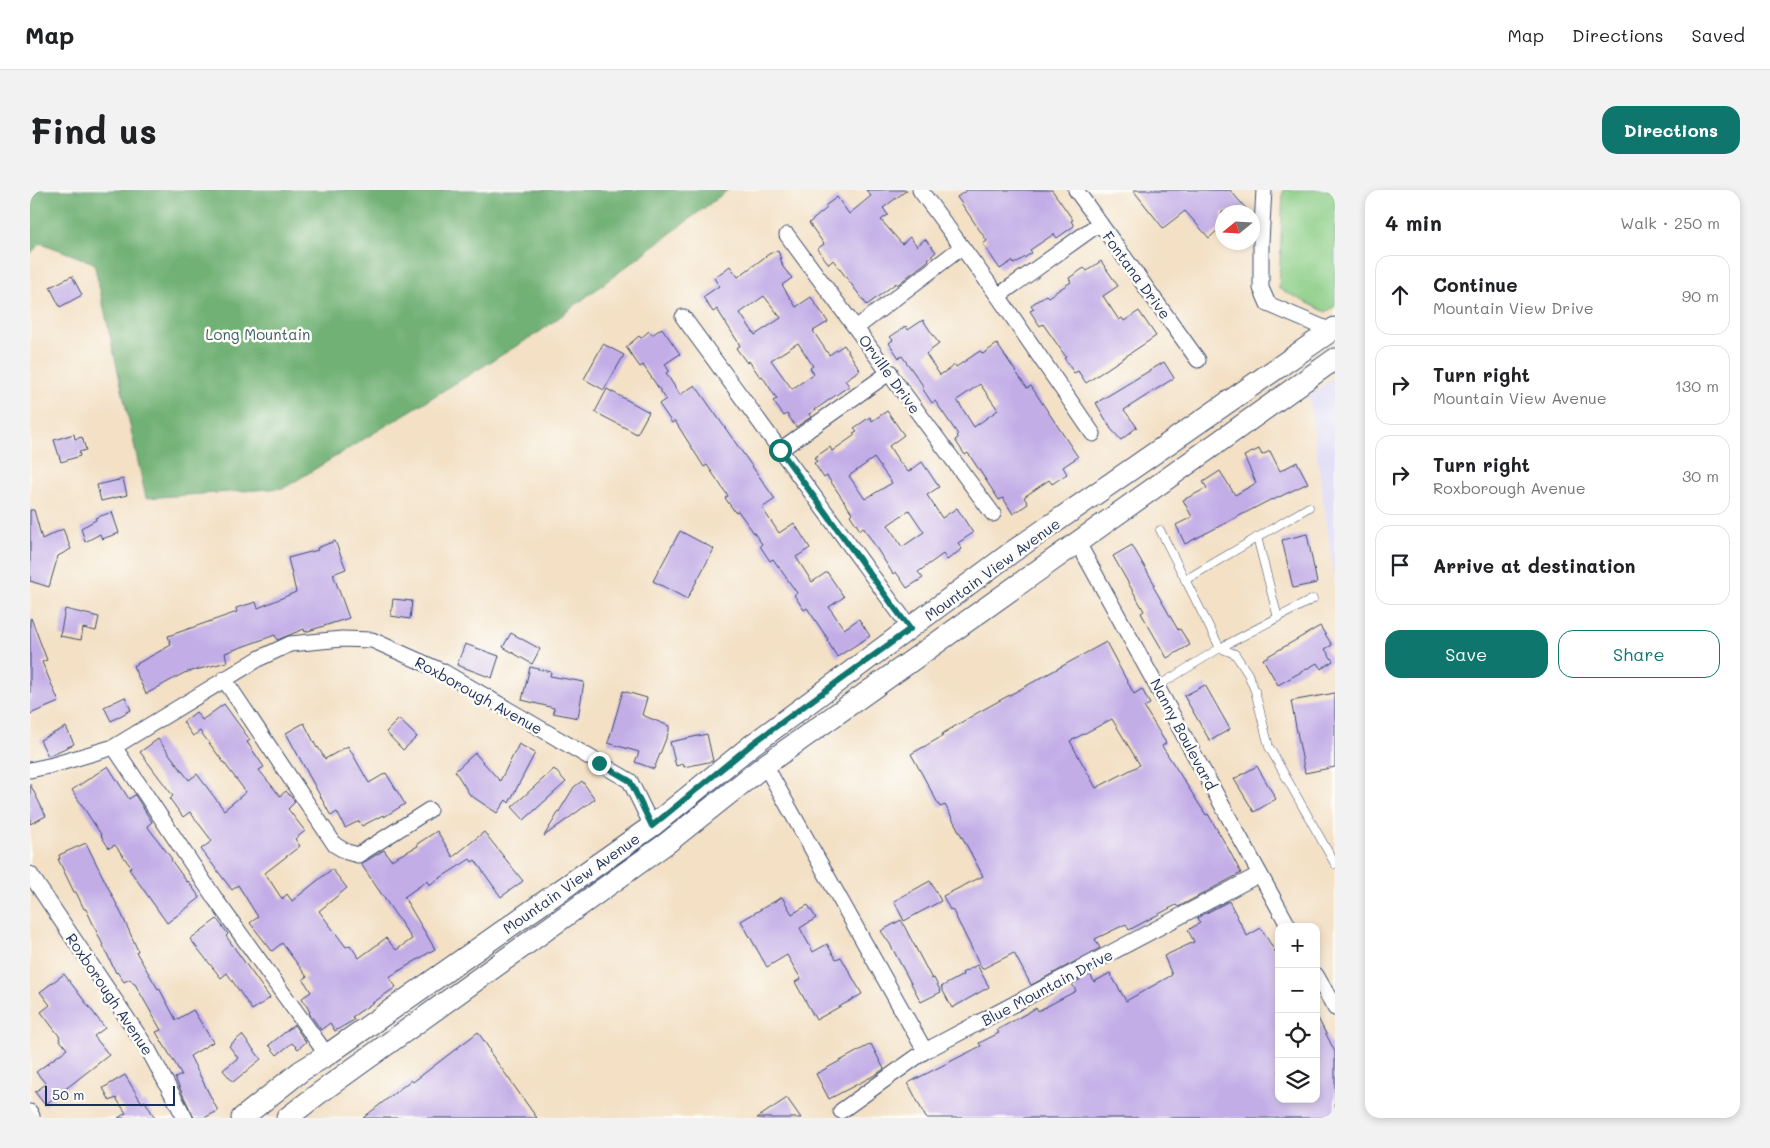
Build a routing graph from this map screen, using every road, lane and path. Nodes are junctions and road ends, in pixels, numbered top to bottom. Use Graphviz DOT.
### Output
graph roads {
  1 [pos="920,190"];
  2 [pos="1076,190"];
  3 [pos="1264,190"];
  4 [pos="1100,223"];
  5 [pos="787,235"];
  6 [pos="962,248"];
  7 [pos="998,296"];
  8 [pos="683,317"];
  9 [pos="856,328"];
  10 [pos="1333,329"];
  11 [pos="1335,359"];
  12 [pos="1198,360"];
  13 [pos="890,372"];
  14 [pos="1093,434"];
  15 [pos="780,450"];
  16 [pos="1309,507"];
  17 [pos="993,514"];
  18 [pos="1160,530"];
  19 [pos="1257,537"];
  20 [pos="1078,543"];
  21 [pos="998,564"];
  22 [pos="1184,580"];
  23 [pos="1018,585"];
  24 [pos="1313,599"];
  25 [pos="1278,618"];
  26 [pos="910,629"];
  27 [pos="1220,648"];
  28 [pos="224,679"];
  29 [pos="1158,686"];
  30 [pos="777,727"];
  31 [pos="793,746"];
  32 [pos="114,748"];
  33 [pos="765,765"];
  34 [pos="30,770"];
  35 [pos="429,810"];
  36 [pos="652,826"];
  37 [pos="1335,864"];
  38 [pos="30,874"];
  39 [pos="1260,874"];
  40 [pos="1287,923"];
  41 [pos="1320,982"];
  42 [pos="1335,1008"];
  43 [pos="925,1051"];
  44 [pos="327,1055"];
  45 [pos="301,1071"];
  46 [pos="318,1094"];
  47 [pos="841,1110"];
  48 [pos="185,1118"];
  49 [pos="242,1118"];
  50 [pos="287,1118"];
  1 -- 6 [label="street"];
  2 -- 4 [label="street, Fontana Drive"];
  3 -- 10 [label="street"];
  4 -- 7 [label="street"];
  4 -- 12 [label="street, Fontana Drive"];
  5 -- 9 [label="street, Orville Drive"];
  6 -- 7 [label="street"];
  6 -- 9 [label="street"];
  7 -- 14 [label="street"];
  8 -- 15 [label="street"];
  9 -- 13 [label="street, Orville Drive"];
  10 -- 21 [label="main road, Mountain View Avenue"];
  11 -- 20 [label="main road, Mountain View Avenue"];
  13 -- 15 [label="street"];
  13 -- 17 [label="street, Orville Drive"];
  15 -- 26 [label="street"];
  16 -- 19 [label="lane"];
  18 -- 22 [label="lane"];
  19 -- 22 [label="lane"];
  19 -- 25 [label="lane"];
  20 -- 23 [label="main road, Mountain View Avenue"];
  20 -- 29 [label="street, Nanny Boulevard"];
  21 -- 23 [label="main road"];
  21 -- 26 [label="main road, Mountain View Avenue"];
  22 -- 27 [label="lane"];
  23 -- 31 [label="main road, Mountain View Avenue"];
  24 -- 25 [label="lane"];
  25 -- 27 [label="lane"];
  26 -- 30 [label="main road, Mountain View Avenue"];
  27 -- 29 [label="lane"];
  27 -- 37 [label="lane"];
  28 -- 32 [label="street, Roxborough Avenue"];
  28 -- 35 [label="street"];
  28 -- 36 [label="street, Roxborough Avenue"];
  29 -- 39 [label="street, Nanny Boulevard"];
  30 -- 31 [label="main road"];
  30 -- 36 [label="main road, Mountain View Avenue"];
  31 -- 33 [label="main road, Mountain View Avenue"];
  32 -- 34 [label="street, Roxborough Avenue"];
  32 -- 44 [label="street"];
  33 -- 43 [label="street"];
  33 -- 46 [label="main road, Mountain View Avenue"];
  36 -- 44 [label="main road, Mountain View Avenue"];
  38 -- 48 [label="street, Roxborough Avenue"];
  39 -- 40 [label="street, Nanny Boulevard"];
  39 -- 43 [label="street, Blue Mountain Drive"];
  41 -- 42 [label="street"];
  43 -- 47 [label="street, Blue Mountain Drive"];
  44 -- 45 [label="main road, Mountain View Avenue"];
  45 -- 46 [label="main road"];
  45 -- 49 [label="main road, Mountain View Avenue"];
  46 -- 50 [label="main road, Mountain View Avenue"];
}
